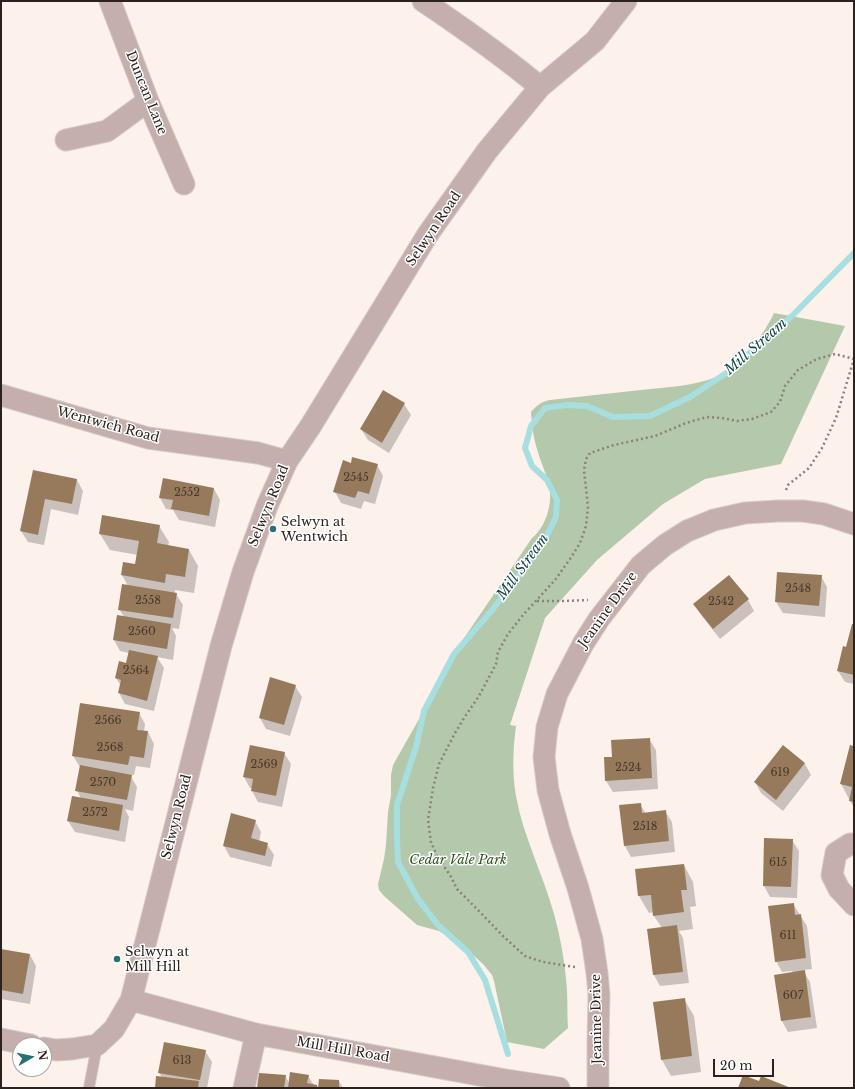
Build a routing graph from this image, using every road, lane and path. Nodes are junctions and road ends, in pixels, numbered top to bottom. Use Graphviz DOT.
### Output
graph roads {
  1 [pos="110,1"];
  2 [pos="423,1"];
  3 [pos="626,1"];
  4 [pos="540,87"];
  5 [pos="148,101"];
  6 [pos="66,140"];
  7 [pos="184,184"];
  8 [pos="854,359"];
  9 [pos="1,395"];
  10 [pos="287,461"];
  11 [pos="778,510"];
  12 [pos="854,524"];
  13 [pos="536,601"];
  14 [pos="608,608"];
  15 [pos="854,844"];
  16 [pos="854,905"];
  17 [pos="130,1000"];
  18 [pos="256,1034"];
  19 [pos="1,1039"];
  20 [pos="12,1041"];
  21 [pos="97,1045"];
  22 [pos="52,1049"];
  23 [pos="89,1088"];
  24 [pos="244,1088"];
  25 [pos="559,1088"];
  26 [pos="598,1088"];
  1 -- 5 [label="street, Duncan Lane"];
  2 -- 4 [label="street"];
  3 -- 4 [label="street, Selwyn Road"];
  4 -- 10 [label="street, Selwyn Road"];
  5 -- 6 [label="street"];
  5 -- 7 [label="street, Duncan Lane"];
  8 -- 11 [label="path"];
  9 -- 10 [label="street, Wentwich Road"];
  10 -- 17 [label="street, Selwyn Road"];
  11 -- 12 [label="street, Jeanine Drive"];
  11 -- 14 [label="street, Jeanine Drive"];
  13 -- 14 [label="path"];
  14 -- 26 [label="street, Jeanine Drive"];
  15 -- 16 [label="street"];
  17 -- 18 [label="street, Mill Hill Road"];
  17 -- 21 [label="street, Selwyn Road"];
  18 -- 24 [label="street"];
  18 -- 25 [label="street, Mill Hill Road"];
  19 -- 20 [label="street"];
  21 -- 22 [label="street"];
  21 -- 23 [label="lane"];
}
